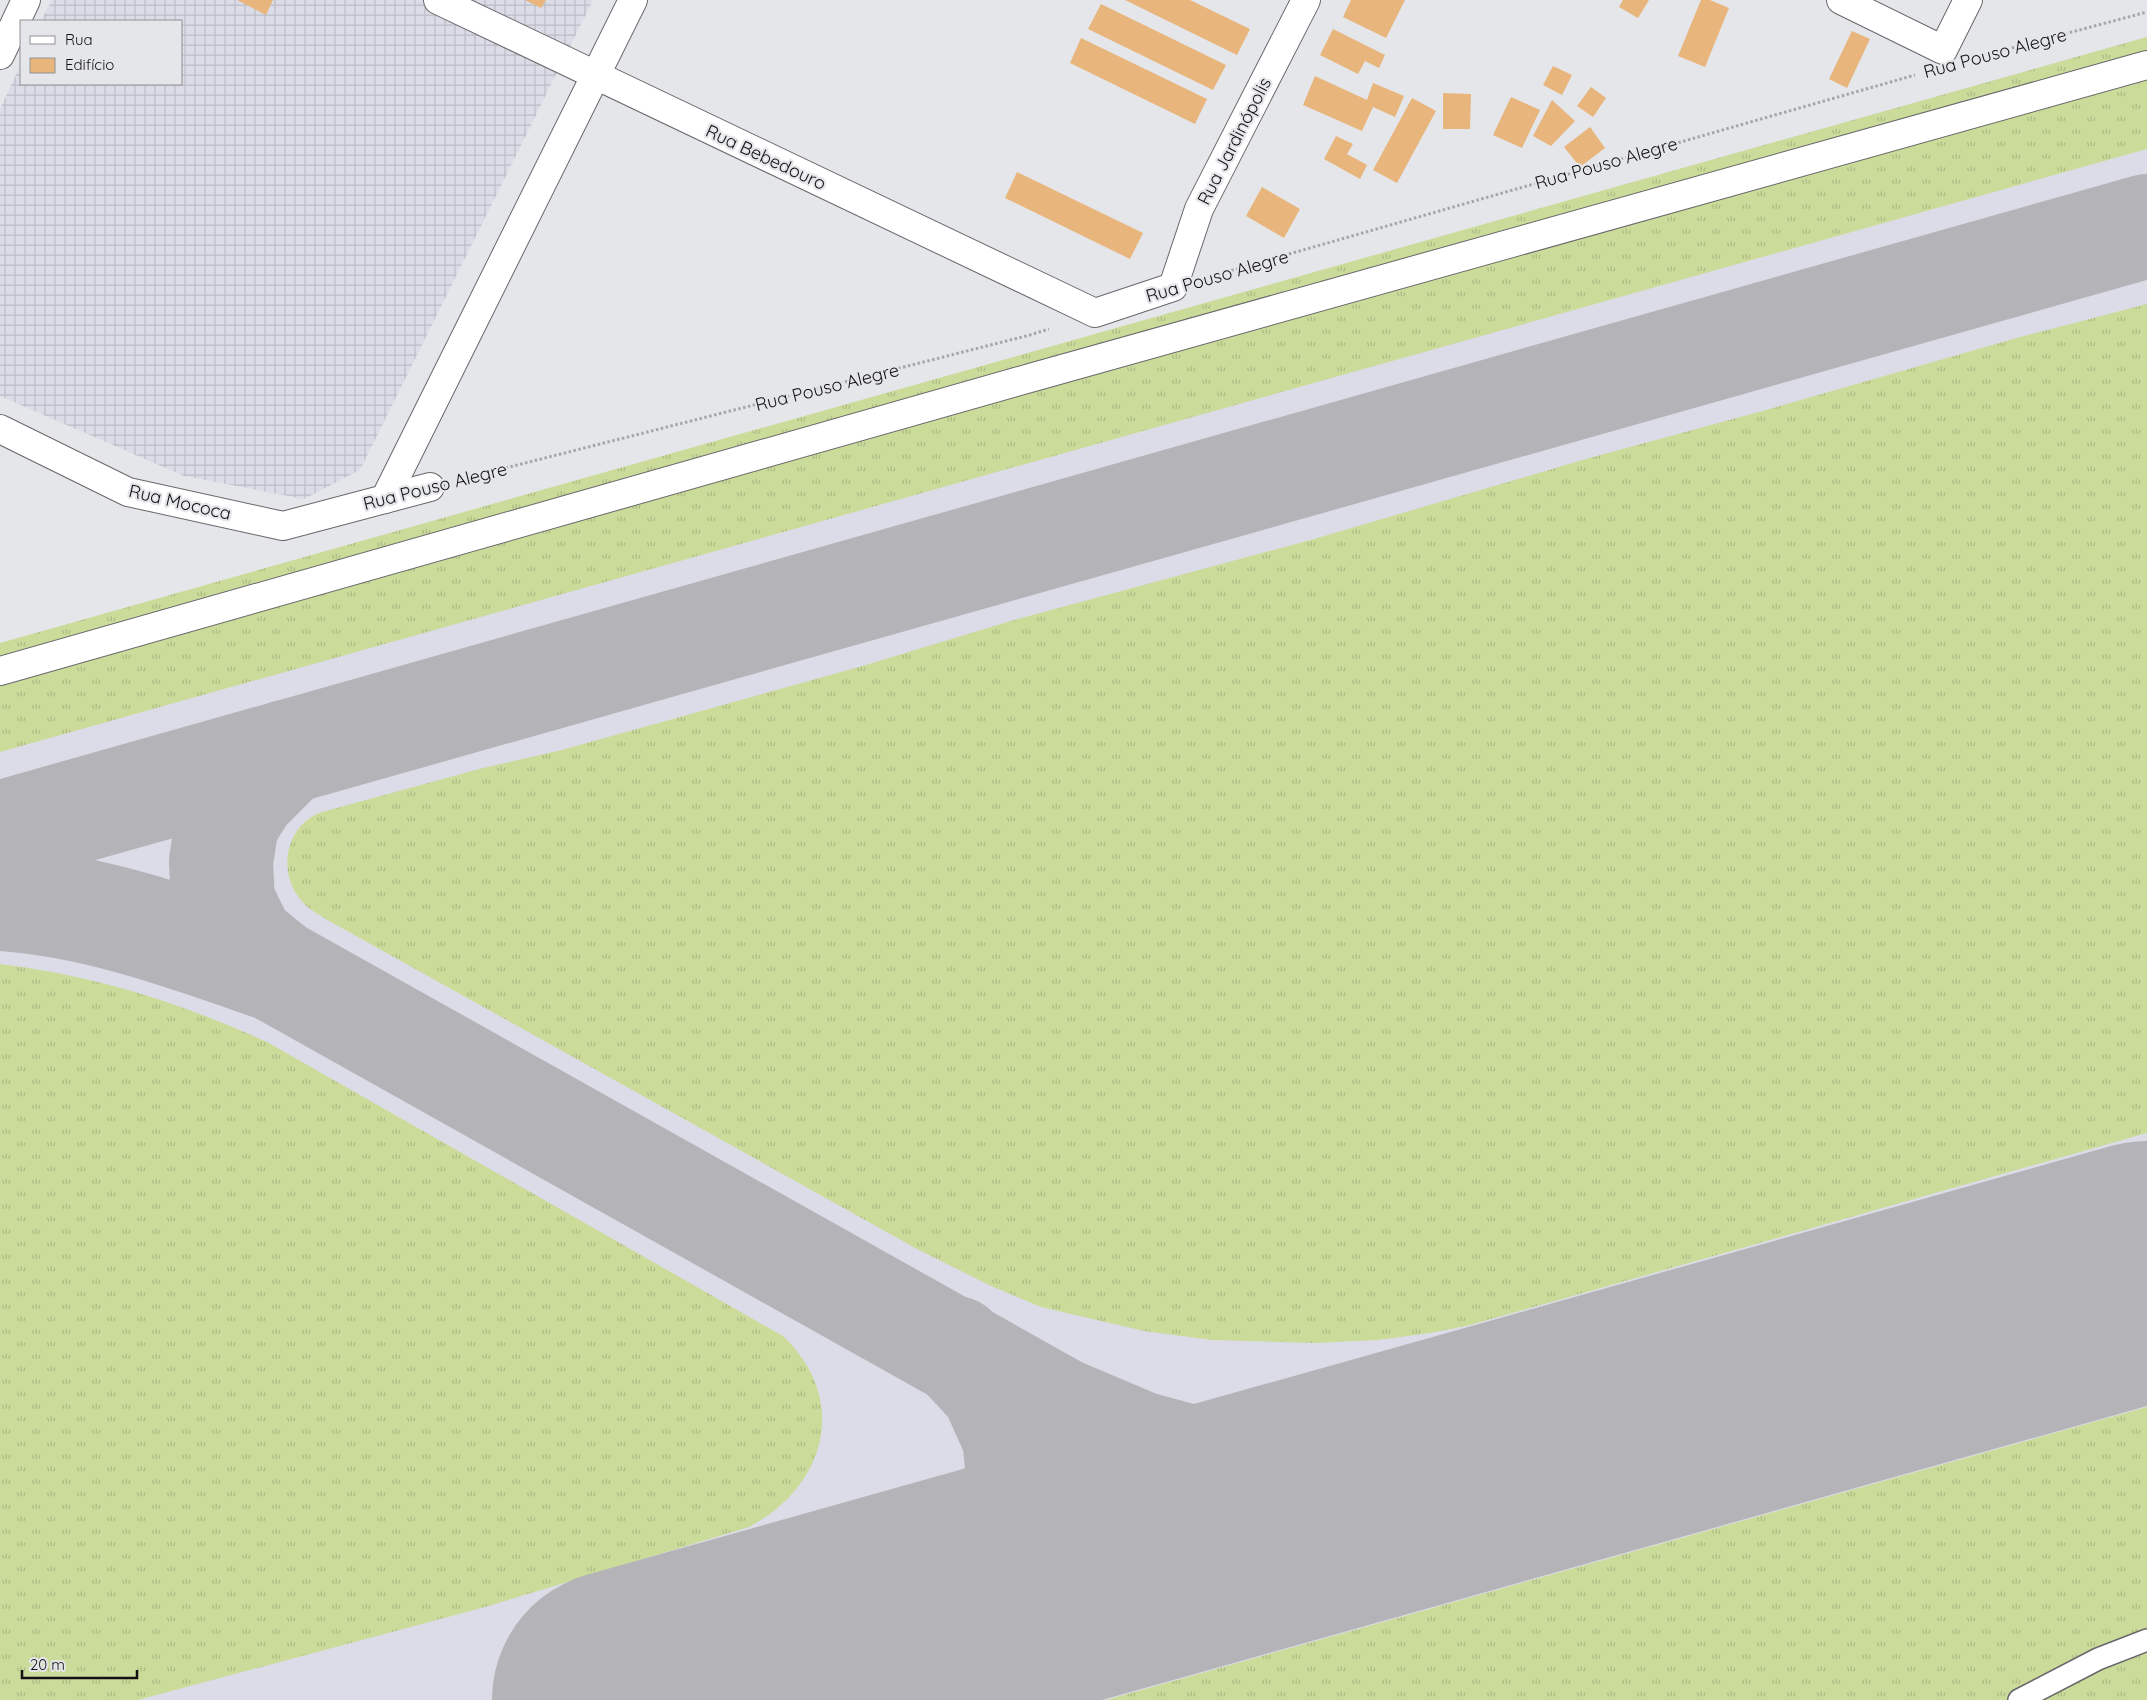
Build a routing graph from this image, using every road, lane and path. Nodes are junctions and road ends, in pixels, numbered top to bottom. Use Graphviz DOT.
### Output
graph roads {
  1 [pos="26,0"];
  2 [pos="438,0"];
  3 [pos="633,0"];
  4 [pos="1306,0"];
  5 [pos="1841,0"];
  6 [pos="1968,0"];
  7 [pos="2147,12"];
  8 [pos="0,55"];
  9 [pos="1975,58"];
  10 [pos="2147,65"];
  11 [pos="1918,74"];
  12 [pos="596,76"];
  13 [pos="1173,287"];
  14 [pos="1095,313"];
  15 [pos="0,429"];
  16 [pos="430,487"];
  17 [pos="385,499"];
  18 [pos="283,526"];
  19 [pos="0,671"];
  20 [pos="2147,1640"];
  21 [pos="2019,1700"];
  1 -- 8 [label="street"];
  2 -- 12 [label="street, Rua Bebedouro"];
  3 -- 12 [label="street"];
  4 -- 13 [label="street, Rua Jardinópolis"];
  5 -- 6 [label="street"];
  7 -- 9 [label="path, Rua Pouso Alegre"];
  10 -- 19 [label="street"];
  11 -- 13 [label="path, Rua Pouso Alegre"];
  12 -- 14 [label="street, Rua Bebedouro"];
  12 -- 17 [label="street"];
  13 -- 14 [label="street, Rua Pouso Alegre"];
  14 -- 16 [label="path, Rua Pouso Alegre"];
  15 -- 18 [label="street, Rua Mococa"];
  16 -- 17 [label="street, Rua Pouso Alegre"];
  17 -- 18 [label="street, Rua Pouso Alegre"];
  20 -- 21 [label="lane"];
}
